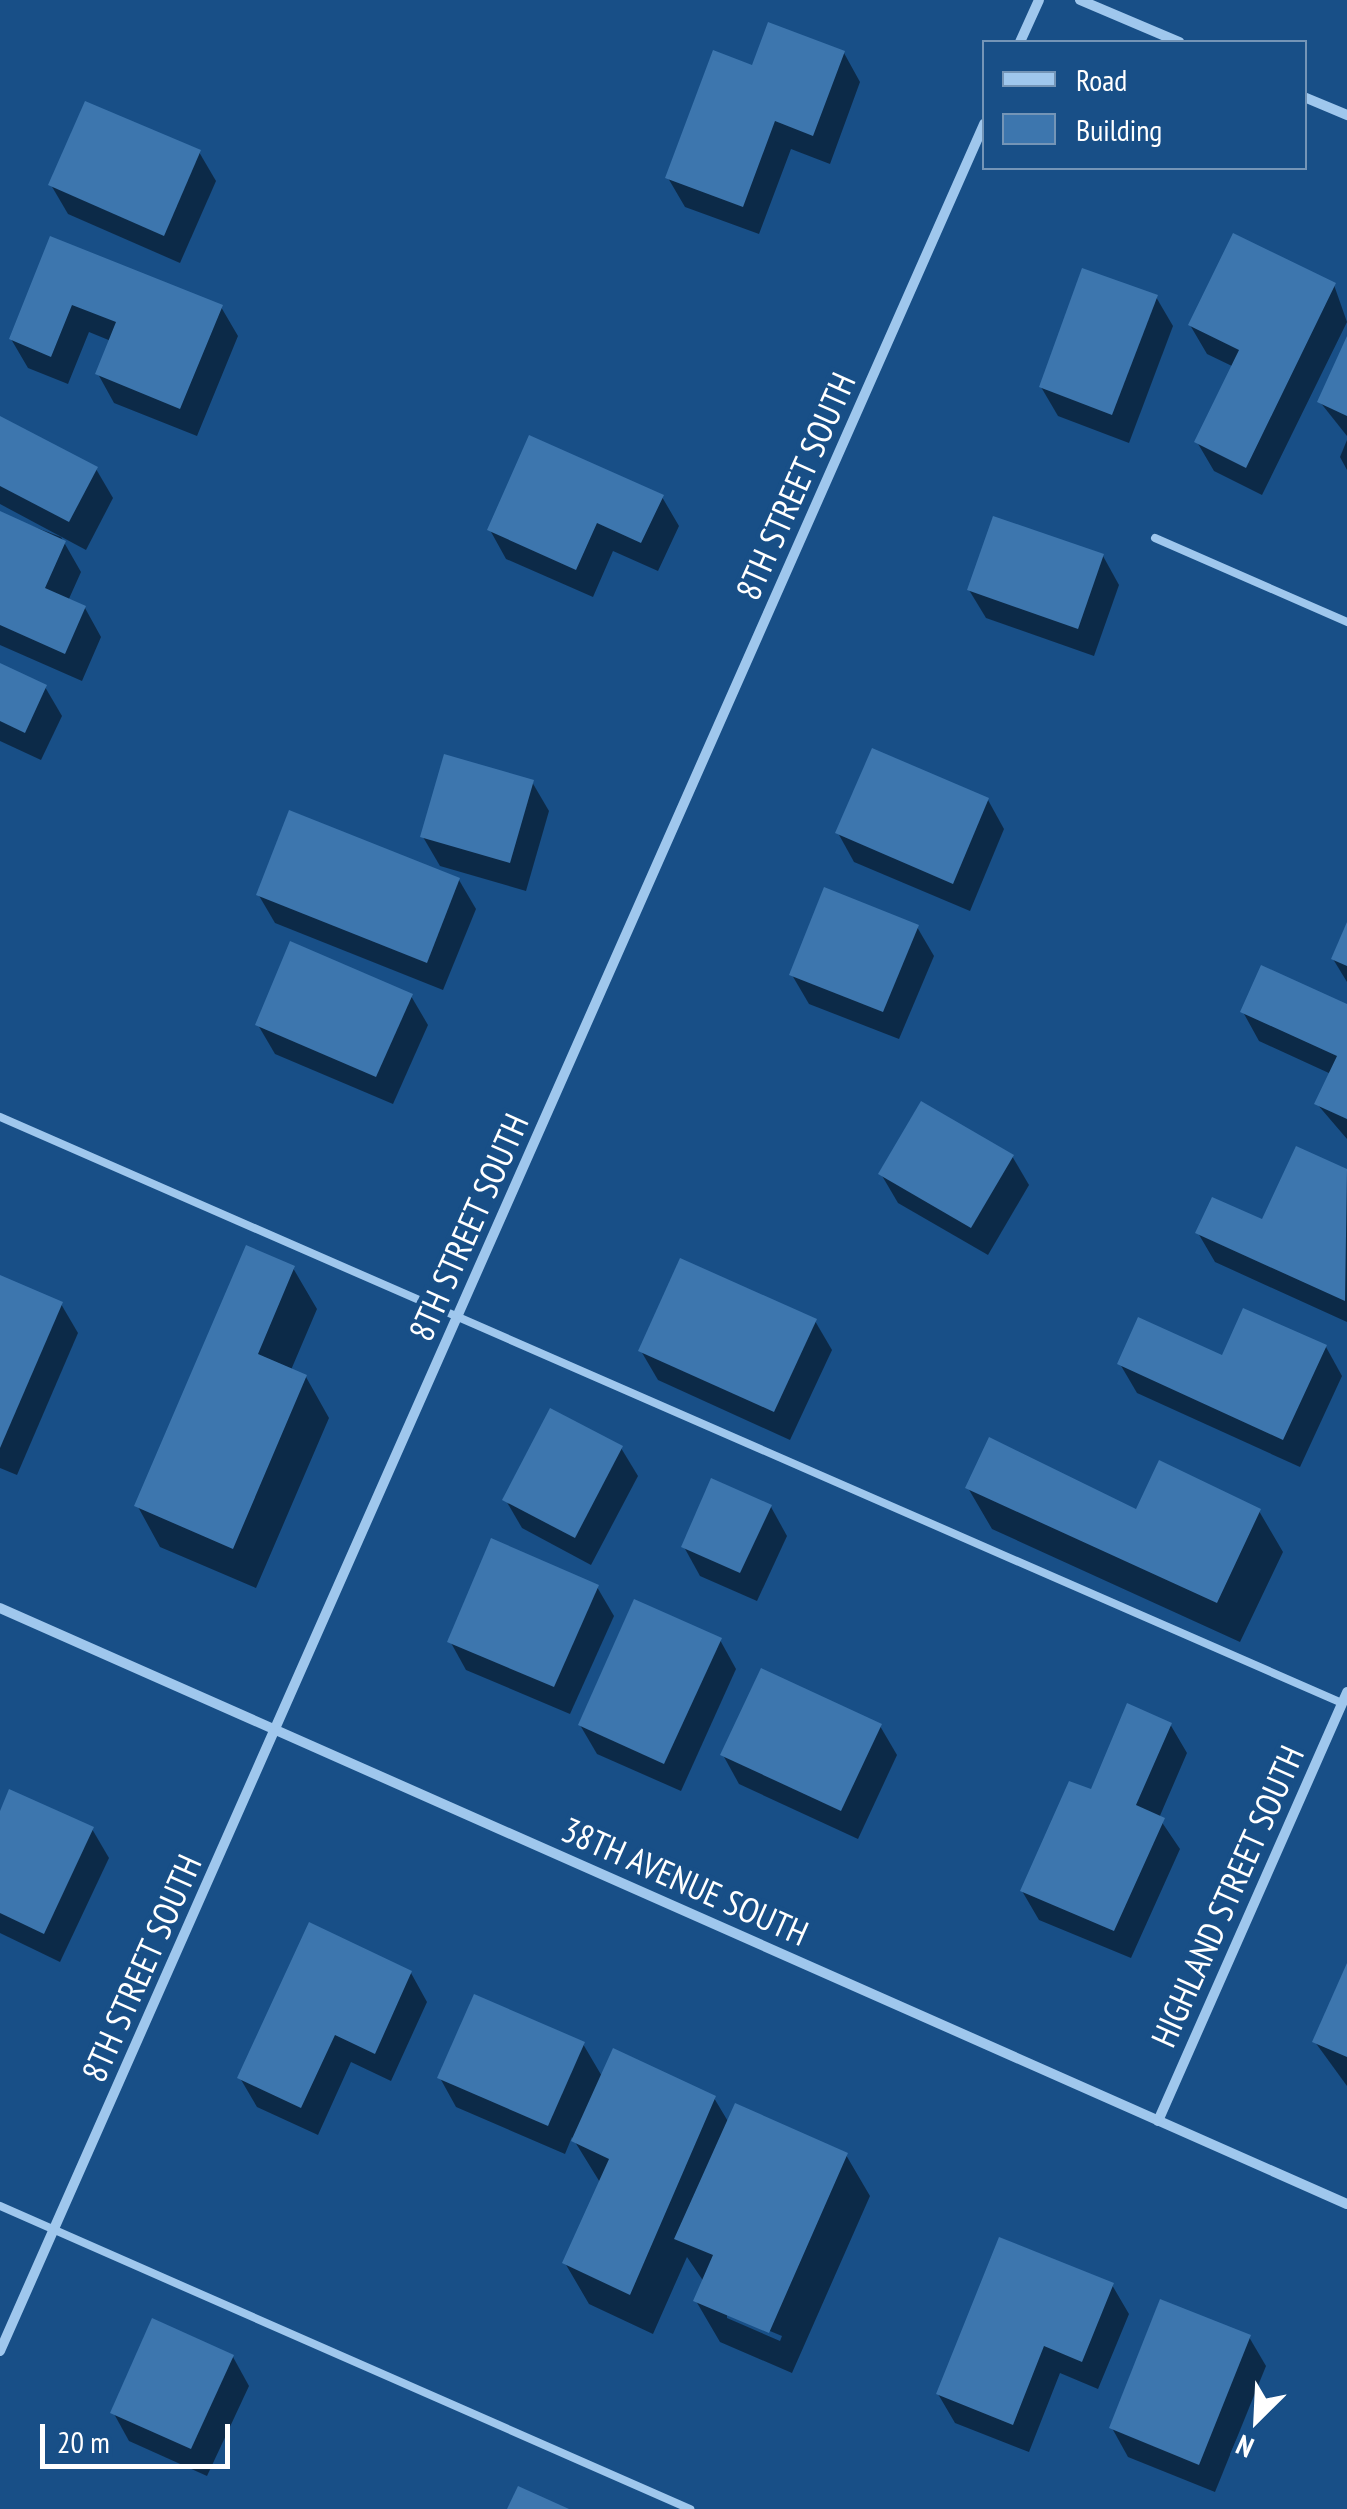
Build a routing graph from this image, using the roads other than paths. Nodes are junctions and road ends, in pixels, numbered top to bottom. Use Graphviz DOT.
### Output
graph roads {
  1 [pos="1039,0"];
  2 [pos="1080,0"];
  3 [pos="1021,40"];
  4 [pos="1173,40"];
  5 [pos="1307,98"];
  6 [pos="1347,115"];
  7 [pos="982,129"];
  8 [pos="1154,538"];
  9 [pos="1347,622"];
  10 [pos="0,1117"];
  11 [pos="456,1322"];
  12 [pos="0,1608"];
  13 [pos="1344,1698"];
  14 [pos="277,1729"];
  15 [pos="1158,2121"];
  16 [pos="1347,2204"];
  17 [pos="0,2206"];
  18 [pos="55,2228"];
  19 [pos="0,2351"];
  20 [pos="690,2509"];
  1 -- 3 [label="street"];
  2 -- 4 [label="street"];
  5 -- 6 [label="street"];
  7 -- 11 [label="street, 8TH STREET SOUTH"];
  8 -- 9 [label="lane"];
  10 -- 11 [label="lane"];
  11 -- 13 [label="lane"];
  11 -- 14 [label="street, 8TH STREET SOUTH"];
  12 -- 14 [label="street, 38TH AVENUE SOUTH"];
  13 -- 15 [label="street, HIGHLAND STREET SOUTH"];
  14 -- 15 [label="street, 38TH AVENUE SOUTH"];
  14 -- 18 [label="street, 8TH STREET SOUTH"];
  15 -- 16 [label="street, 38TH AVENUE SOUTH"];
  17 -- 18 [label="lane"];
  18 -- 19 [label="street, 8TH STREET SOUTH"];
  18 -- 20 [label="lane"];
}
